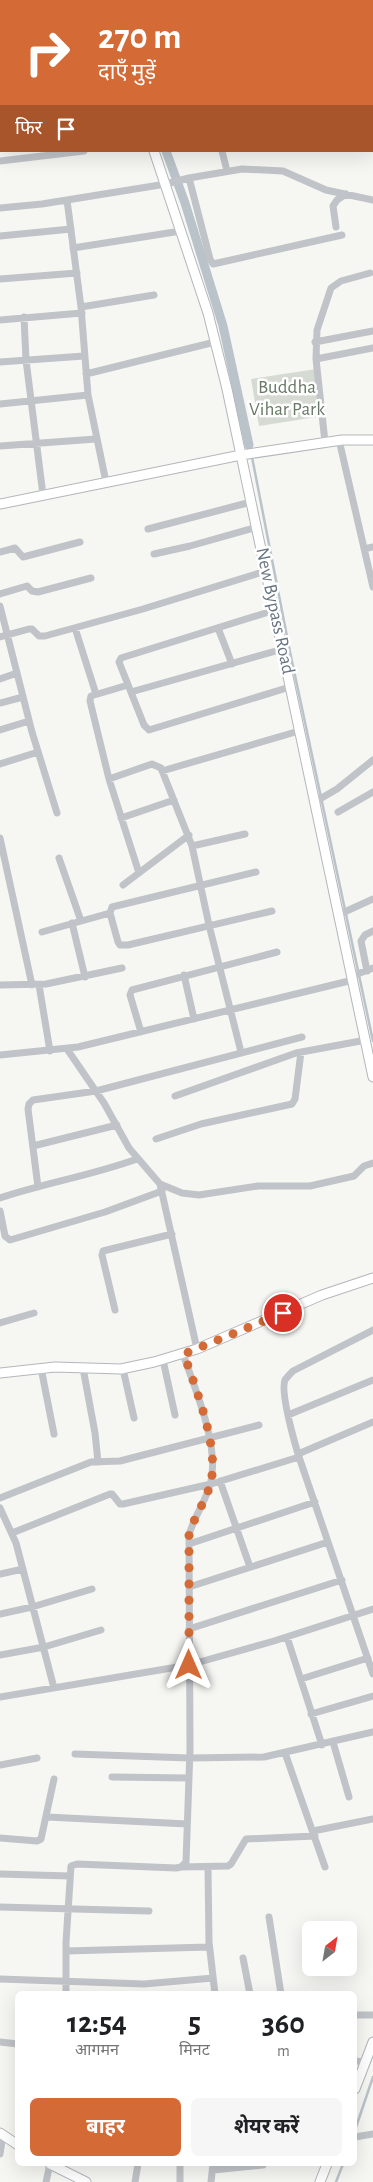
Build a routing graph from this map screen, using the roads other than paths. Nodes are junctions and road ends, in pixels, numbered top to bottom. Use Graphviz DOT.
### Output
graph roads {
  1 [pos="76,152"];
  2 [pos="155,152"];
  3 [pos="222,152"];
  4 [pos="0,161"];
  5 [pos="227,171"];
  6 [pos="189,178"];
  7 [pos="173,182"];
  8 [pos="346,194"];
  9 [pos="67,200"];
  10 [pos="373,200"];
  11 [pos="0,208"];
  12 [pos="336,227"];
  13 [pos="71,229"];
  14 [pos="181,231"];
  15 [pos="342,234"];
  16 [pos="0,236"];
  17 [pos="73,248"];
  18 [pos="77,273"];
  19 [pos="370,273"];
  20 [pos="0,279"];
  21 [pos="154,295"];
  22 [pos="82,310"];
  23 [pos="24,317"];
  24 [pos="0,320"];
  25 [pos="373,331"];
  26 [pos="215,342"];
  27 [pos="315,342"];
  28 [pos="373,348"];
  29 [pos="84,356"];
  30 [pos="316,359"];
  31 [pos="26,360"];
  32 [pos="0,362"];
  33 [pos="86,374"];
  34 [pos="88,395"];
  35 [pos="31,401"];
  36 [pos="0,404"];
  37 [pos="96,439"];
  38 [pos="339,440"];
  39 [pos="373,440"];
  40 [pos="325,442"];
  41 [pos="36,443"];
  42 [pos="0,446"];
  43 [pos="241,455"];
  44 [pos="106,482"];
  45 [pos="43,495"];
  46 [pos="251,502"];
  47 [pos="0,504"];
  48 [pos="257,527"];
  49 [pos="148,529"];
  50 [pos="80,542"];
  51 [pos="373,547"];
  52 [pos="364,549"];
  53 [pos="0,552"];
  54 [pos="154,554"];
  55 [pos="266,571"];
  56 [pos="91,578"];
  57 [pos="373,587"];
  58 [pos="0,594"];
  59 [pos="0,606"];
  60 [pos="275,610"];
  61 [pos="75,628"];
  62 [pos="218,628"];
  63 [pos="3,636"];
  64 [pos="283,649"];
  65 [pos="232,664"];
  66 [pos="17,673"];
  67 [pos="0,679"];
  68 [pos="290,688"];
  69 [pos="130,689"];
  70 [pos="96,694"];
  71 [pos="23,697"];
  72 [pos="0,703"];
  73 [pos="29,721"];
  74 [pos="0,730"];
  75 [pos="299,731"];
  76 [pos="38,752"];
  77 [pos="373,760"];
  78 [pos="0,764"];
  79 [pos="162,771"];
  80 [pos="109,779"];
  81 [pos="373,792"];
  82 [pos="174,800"];
  83 [pos="317,801"];
  84 [pos="338,812"];
  85 [pos="58,813"];
  86 [pos="121,818"];
  87 [pos="245,834"];
  88 [pos="188,835"];
  89 [pos="0,838"];
  90 [pos="192,846"];
  91 [pos="1,851"];
  92 [pos="59,858"];
  93 [pos="256,872"];
  94 [pos="139,873"];
  95 [pos="123,885"];
  96 [pos="202,885"];
  97 [pos="373,899"];
  98 [pos="272,912"];
  99 [pos="110,913"];
  100 [pos="344,913"];
  101 [pos="82,921"];
  102 [pos="72,923"];
  103 [pos="209,925"];
  104 [pos="373,931"];
  105 [pos="42,932"];
  106 [pos="278,952"];
  107 [pos="220,966"];
  108 [pos="122,968"];
  109 [pos="361,974"];
  110 [pos="184,975"];
  111 [pos="85,977"];
  112 [pos="0,985"];
  113 [pos="36,985"];
  114 [pos="231,1010"];
  115 [pos="194,1019"];
  116 [pos="140,1032"];
  117 [pos="302,1037"];
  118 [pos="366,1040"];
  119 [pos="67,1049"];
  120 [pos="50,1051"];
  121 [pos="242,1052"];
  122 [pos="301,1052"];
  123 [pos="0,1056"];
  124 [pos="373,1077"];
  125 [pos="96,1091"];
  126 [pos="175,1096"];
  127 [pos="117,1124"];
  128 [pos="156,1139"];
  129 [pos="33,1146"];
  130 [pos="138,1159"];
  131 [pos="373,1163"];
  132 [pos="38,1186"];
  133 [pos="161,1188"];
  134 [pos="0,1198"];
  135 [pos="0,1211"];
  136 [pos="172,1234"];
  137 [pos="373,1278"];
  138 [pos="115,1310"];
  139 [pos="34,1313"];
  140 [pos="0,1323"];
  141 [pos="373,1330"];
  142 [pos="197,1349"];
  143 [pos="184,1354"];
  144 [pos="163,1360"];
  145 [pos="41,1368"];
  146 [pos="83,1368"];
  147 [pos="123,1368"];
  148 [pos="0,1373"];
  149 [pos="373,1380"];
  150 [pos="175,1415"];
  151 [pos="288,1415"];
  152 [pos="134,1418"];
  153 [pos="373,1422"];
  154 [pos="258,1425"];
  155 [pos="54,1434"];
  156 [pos="209,1438"];
  157 [pos="299,1456"];
  158 [pos="98,1462"];
  159 [pos="220,1481"];
  160 [pos="211,1484"];
  161 [pos="0,1498"];
  162 [pos="315,1502"];
  163 [pos="0,1508"];
  164 [pos="236,1528"];
  165 [pos="0,1530"];
  166 [pos="11,1530"];
  167 [pos="328,1542"];
  168 [pos="189,1544"];
  169 [pos="250,1567"];
  170 [pos="24,1569"];
  171 [pos="0,1574"];
  172 [pos="342,1580"];
  173 [pos="189,1587"];
  174 [pos="92,1590"];
  175 [pos="32,1607"];
  176 [pos="373,1609"];
  177 [pos="0,1614"];
  178 [pos="354,1616"];
  179 [pos="189,1629"];
  180 [pos="101,1630"];
  181 [pos="287,1637"];
  182 [pos="44,1647"];
  183 [pos="0,1655"];
  184 [pos="368,1658"];
  185 [pos="189,1665"];
  186 [pos="373,1674"];
  187 [pos="301,1679"];
  188 [pos="54,1688"];
  189 [pos="373,1696"];
  190 [pos="0,1698"];
  191 [pos="311,1714"];
  192 [pos="373,1732"];
  193 [pos="333,1742"];
  194 [pos="322,1745"];
  195 [pos="285,1753"];
  196 [pos="74,1754"];
  197 [pos="36,1758"];
  198 [pos="189,1758"];
  199 [pos="0,1765"];
  200 [pos="112,1777"];
  201 [pos="189,1778"];
  202 [pos="54,1779"];
  203 [pos="348,1797"];
  204 [pos="47,1817"];
  205 [pos="373,1819"];
  206 [pos="187,1824"];
  207 [pos="314,1833"];
  208 [pos="0,1838"];
  209 [pos="181,1867"];
  210 [pos="208,1867"];
  211 [pos="325,1867"];
  212 [pos="0,1874"];
  213 [pos="70,1876"];
  214 [pos="0,1907"];
  215 [pos="68,1908"];
  216 [pos="149,1911"];
  217 [pos="269,1917"];
  218 [pos="209,1946"];
  219 [pos="66,1951"];
  220 [pos="243,1958"];
  221 [pos="213,1978"];
  222 [pos="0,1979"];
  223 [pos="66,1982"];
  224 [pos="66,1991"];
  225 [pos="215,1991"];
  226 [pos="249,1991"];
  227 [pos="281,1991"];
  228 [pos="357,2015"];
  229 [pos="373,2015"];
  230 [pos="0,2042"];
  231 [pos="373,2042"];
  232 [pos="15,2044"];
  233 [pos="357,2061"];
  234 [pos="365,2062"];
  235 [pos="357,2084"];
  236 [pos="1,2134"];
  237 [pos="373,2134"];
  238 [pos="357,2137"];
  239 [pos="15,2143"];
  240 [pos="0,2154"];
  241 [pos="50,2166"];
  242 [pos="53,2166"];
  243 [pos="138,2166"];
  244 [pos="180,2166"];
  245 [pos="238,2166"];
  246 [pos="326,2166"];
  247 [pos="213,2167"];
  248 [pos="72,2178"];
  249 [pos="46,2182"];
  250 [pos="86,2182"];
  251 [pos="135,2182"];
  252 [pos="180,2182"];
  253 [pos="210,2182"];
  254 [pos="320,2182"];
  1 -- 4 [label="street"];
  2 -- 7 [label="main road, New Bypass Road"];
  3 -- 5 [label="street"];
  5 -- 6 [label="street"];
  5 -- 8 [label="street"];
  6 -- 7 [label="street"];
  6 -- 15 [label="street"];
  7 -- 9 [label="street"];
  7 -- 14 [label="main road, New Bypass Road"];
  8 -- 10 [label="street"];
  8 -- 12 [label="street"];
  9 -- 11 [label="street"];
  9 -- 13 [label="street"];
  13 -- 16 [label="street"];
  13 -- 17 [label="street"];
  14 -- 17 [label="street"];
  14 -- 26 [label="main road, New Bypass Road"];
  17 -- 18 [label="street"];
  18 -- 20 [label="street"];
  18 -- 22 [label="street"];
  19 -- 27 [label="street"];
  21 -- 22 [label="street"];
  22 -- 23 [label="street"];
  22 -- 29 [label="street"];
  23 -- 24 [label="street"];
  23 -- 31 [label="street"];
  25 -- 27 [label="street"];
  26 -- 33 [label="street"];
  26 -- 43 [label="main road, New Bypass Road"];
  27 -- 30 [label="street"];
  28 -- 30 [label="street"];
  29 -- 31 [label="street"];
  29 -- 33 [label="street"];
  30 -- 40 [label="street"];
  31 -- 32 [label="street"];
  31 -- 35 [label="street"];
  33 -- 34 [label="street"];
  34 -- 35 [label="street"];
  34 -- 37 [label="street"];
  35 -- 36 [label="street"];
  35 -- 41 [label="street"];
  37 -- 41 [label="street"];
  37 -- 44 [label="street"];
  38 -- 39 [label="main road"];
  38 -- 40 [label="main road"];
  38 -- 52 [label="street"];
  40 -- 43 [label="main road"];
  41 -- 42 [label="street"];
  41 -- 45 [label="street"];
  43 -- 44 [label="main road"];
  43 -- 46 [label="main road, New Bypass Road"];
  44 -- 45 [label="main road"];
  45 -- 47 [label="main road"];
  46 -- 48 [label="main road, New Bypass Road"];
  46 -- 49 [label="street"];
  48 -- 54 [label="street"];
  48 -- 55 [label="main road, New Bypass Road"];
  50 -- 53 [label="street"];
  51 -- 52 [label="street"];
  52 -- 57 [label="street"];
  55 -- 60 [label="main road, New Bypass Road"];
  55 -- 61 [label="street"];
  56 -- 58 [label="street"];
  59 -- 63 [label="street"];
  60 -- 62 [label="street"];
  60 -- 64 [label="main road, New Bypass Road"];
  61 -- 63 [label="street"];
  61 -- 70 [label="street"];
  62 -- 65 [label="street"];
  62 -- 69 [label="street"];
  63 -- 66 [label="street"];
  64 -- 65 [label="street"];
  64 -- 68 [label="main road, New Bypass Road"];
  65 -- 69 [label="street"];
  66 -- 67 [label="street"];
  66 -- 71 [label="street"];
  68 -- 69 [label="street"];
  68 -- 75 [label="main road, New Bypass Road"];
  69 -- 70 [label="street"];
  70 -- 80 [label="street"];
  71 -- 72 [label="street"];
  71 -- 73 [label="street"];
  73 -- 74 [label="street"];
  73 -- 76 [label="street"];
  75 -- 79 [label="street"];
  75 -- 83 [label="main road, New Bypass Road"];
  76 -- 78 [label="street"];
  76 -- 85 [label="street"];
  77 -- 83 [label="street"];
  79 -- 80 [label="street"];
  79 -- 82 [label="street"];
  80 -- 86 [label="street"];
  81 -- 84 [label="street"];
  82 -- 86 [label="street"];
  82 -- 88 [label="street"];
  83 -- 100 [label="main road, New Bypass Road"];
  86 -- 94 [label="street"];
  87 -- 90 [label="street"];
  88 -- 90 [label="street"];
  88 -- 94 [label="street"];
  89 -- 91 [label="street"];
  90 -- 96 [label="street"];
  91 -- 113 [label="street"];
  92 -- 101 [label="street"];
  93 -- 96 [label="street"];
  94 -- 95 [label="street"];
  96 -- 99 [label="street"];
  96 -- 103 [label="street"];
  97 -- 100 [label="street"];
  98 -- 103 [label="street"];
  99 -- 101 [label="street"];
  99 -- 103 [label="street"];
  100 -- 109 [label="main road, New Bypass Road"];
  101 -- 102 [label="street"];
  102 -- 105 [label="street"];
  102 -- 111 [label="street"];
  103 -- 107 [label="street"];
  104 -- 109 [label="street"];
  106 -- 107 [label="street"];
  107 -- 110 [label="street"];
  107 -- 114 [label="street"];
  108 -- 111 [label="street"];
  109 -- 114 [label="street"];
  109 -- 118 [label="main road, New Bypass Road"];
  110 -- 115 [label="street"];
  110 -- 116 [label="street"];
  111 -- 113 [label="street"];
  112 -- 113 [label="street"];
  113 -- 120 [label="street"];
  114 -- 115 [label="street"];
  114 -- 121 [label="street"];
  115 -- 116 [label="street"];
  116 -- 119 [label="street"];
  117 -- 121 [label="street"];
  118 -- 122 [label="street"];
  118 -- 124 [label="main road, New Bypass Road"];
  119 -- 120 [label="street"];
  119 -- 125 [label="street"];
  120 -- 123 [label="street"];
  121 -- 125 [label="street"];
  122 -- 126 [label="street"];
  122 -- 128 [label="street"];
  125 -- 127 [label="street"];
  125 -- 129 [label="street"];
  127 -- 129 [label="street"];
  127 -- 130 [label="street"];
  129 -- 132 [label="street"];
  130 -- 132 [label="street"];
  130 -- 133 [label="street"];
  131 -- 133 [label="street"];
  132 -- 134 [label="street"];
  133 -- 135 [label="street"];
  133 -- 136 [label="street"];
  136 -- 138 [label="street"];
  136 -- 142 [label="street"];
  137 -- 142 [label="main road"];
  139 -- 140 [label="street"];
  141 -- 151 [label="street"];
  142 -- 143 [label="main road"];
  143 -- 144 [label="main road"];
  143 -- 156 [label="street"];
  144 -- 147 [label="main road"];
  144 -- 150 [label="street"];
  145 -- 146 [label="main road"];
  145 -- 148 [label="main road"];
  145 -- 155 [label="street"];
  146 -- 147 [label="main road"];
  146 -- 158 [label="street"];
  147 -- 152 [label="street"];
  149 -- 151 [label="street"];
  151 -- 157 [label="street"];
  153 -- 157 [label="street"];
  154 -- 156 [label="street"];
  156 -- 158 [label="street"];
  156 -- 160 [label="street"];
  157 -- 159 [label="street"];
  157 -- 162 [label="street"];
  158 -- 161 [label="street"];
  159 -- 160 [label="street"];
  159 -- 164 [label="street"];
  160 -- 166 [label="street"];
  160 -- 168 [label="street"];
  162 -- 164 [label="street"];
  162 -- 167 [label="street"];
  163 -- 166 [label="street"];
  164 -- 168 [label="street"];
  164 -- 169 [label="street"];
  165 -- 166 [label="street"];
  166 -- 170 [label="street"];
  167 -- 169 [label="street"];
  167 -- 172 [label="street"];
  168 -- 173 [label="street"];
  169 -- 173 [label="street"];
  170 -- 171 [label="street"];
  170 -- 175 [label="street"];
  172 -- 178 [label="street"];
  172 -- 179 [label="street"];
  173 -- 179 [label="street"];
  174 -- 175 [label="street"];
  175 -- 177 [label="street"];
  175 -- 182 [label="street"];
  176 -- 178 [label="street"];
  178 -- 181 [label="street"];
  178 -- 184 [label="street"];
  179 -- 185 [label="street"];
  180 -- 182 [label="street"];
  181 -- 185 [label="street"];
  181 -- 187 [label="street"];
  182 -- 183 [label="street"];
  182 -- 188 [label="street"];
  184 -- 186 [label="street"];
  184 -- 187 [label="street"];
  185 -- 188 [label="street"];
  185 -- 198 [label="street"];
  187 -- 191 [label="street"];
  188 -- 190 [label="street"];
  189 -- 191 [label="street"];
  191 -- 194 [label="street"];
  192 -- 193 [label="street"];
  193 -- 194 [label="street"];
  193 -- 203 [label="street"];
  194 -- 195 [label="street"];
  195 -- 198 [label="street"];
  195 -- 207 [label="street"];
  196 -- 198 [label="street"];
  197 -- 199 [label="street"];
  198 -- 201 [label="street"];
  200 -- 201 [label="street"];
  201 -- 206 [label="street"];
  202 -- 204 [label="street"];
  204 -- 206 [label="street"];
  204 -- 208 [label="street"];
  205 -- 207 [label="street"];
  206 -- 209 [label="street"];
  207 -- 210 [label="street"];
  207 -- 211 [label="street"];
  209 -- 210 [label="street"];
  209 -- 213 [label="street"];
  210 -- 218 [label="street"];
  212 -- 213 [label="street"];
  213 -- 215 [label="street"];
  214 -- 215 [label="street"];
  215 -- 216 [label="street"];
  215 -- 219 [label="street"];
  217 -- 227 [label="street"];
  218 -- 219 [label="street"];
  218 -- 221 [label="street"];
  219 -- 223 [label="street"];
  220 -- 226 [label="street"];
  221 -- 223 [label="street"];
  221 -- 225 [label="street"];
  222 -- 223 [label="street"];
  223 -- 224 [label="street"];
  228 -- 229 [label="street"];
  230 -- 232 [label="street"];
  231 -- 234 [label="main road"];
  233 -- 234 [label="street"];
  234 -- 235 [label="main road"];
  236 -- 239 [label="main road"];
  236 -- 240 [label="street"];
  237 -- 238 [label="street"];
  241 -- 249 [label="street"];
  242 -- 248 [label="main road"];
  243 -- 251 [label="street"];
  244 -- 252 [label="street"];
  245 -- 247 [label="street"];
  246 -- 254 [label="main road"];
  247 -- 253 [label="street"];
  248 -- 250 [label="main road"];
}
